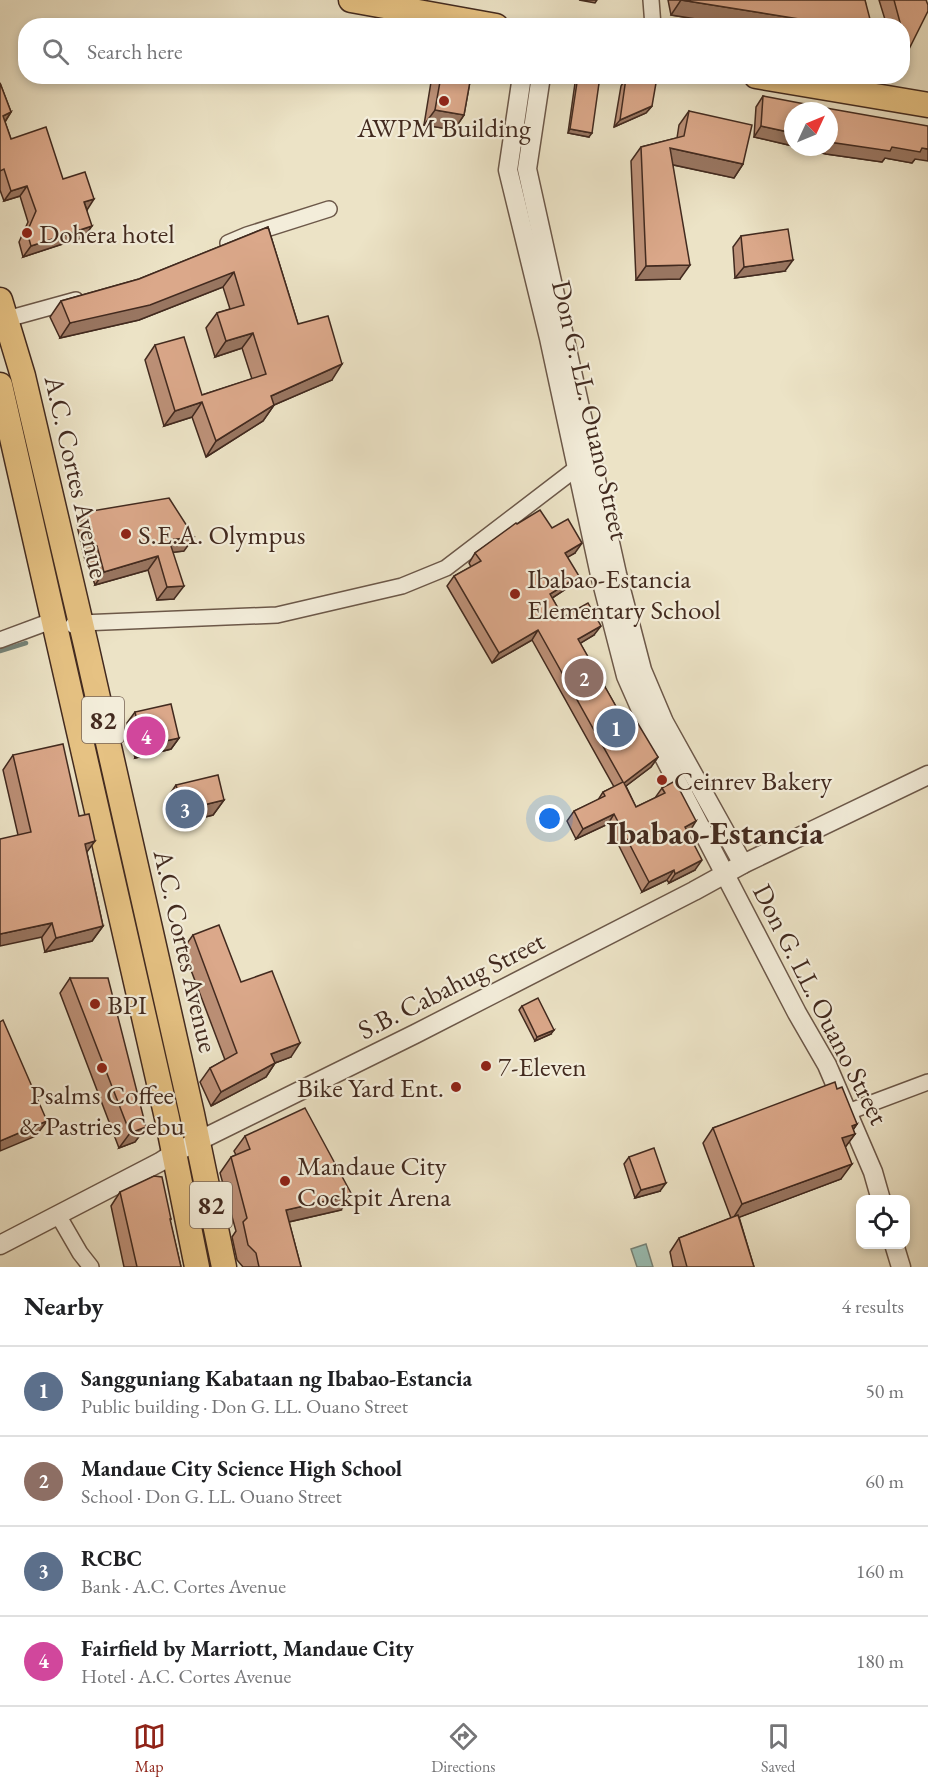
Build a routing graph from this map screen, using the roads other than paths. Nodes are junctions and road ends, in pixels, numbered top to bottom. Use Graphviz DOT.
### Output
graph roads {
  1 [pos="651,0"];
  2 [pos="357,1"];
  3 [pos="452,18"];
  4 [pos="652,18"];
  5 [pos="521,84"];
  6 [pos="540,84"];
  7 [pos="803,84"];
  8 [pos="928,105"];
  9 [pos="328,209"];
  10 [pos="217,248"];
  11 [pos="92,295"];
  12 [pos="3,310"];
  13 [pos="556,336"];
  14 [pos="0,385"];
  15 [pos="5,430"];
  16 [pos="578,467"];
  17 [pos="600,536"];
  18 [pos="81,623"];
  19 [pos="55,625"];
  20 [pos="0,640"];
  21 [pos="657,725"];
  22 [pos="928,776"];
  23 [pos="743,864"];
  24 [pos="725,874"];
  25 [pos="147,914"];
  26 [pos="122,919"];
  27 [pos="928,1082"];
  28 [pos="848,1112"];
  29 [pos="197,1143"];
  30 [pos="174,1153"];
  31 [pos="880,1195"];
  32 [pos="58,1215"];
  33 [pos="0,1245"];
  34 [pos="895,1249"];
  35 [pos="92,1267"];
  36 [pos="197,1267"];
  37 [pos="224,1267"];
  38 [pos="901,1267"];
  1 -- 4 [label="street"];
  2 -- 3 [label="main road"];
  5 -- 13 [label="street, Don G. LL. Ouano Street"];
  6 -- 13 [label="street, Don G. LL. Ouano Street"];
  7 -- 8 [label="main road"];
  9 -- 10 [label="street"];
  11 -- 12 [label="street"];
  12 -- 18 [label="main road, A.C. Cortes Avenue / 82"];
  13 -- 16 [label="street, Don G. LL. Ouano Street"];
  13 -- 17 [label="street, Don G. LL. Ouano Street"];
  14 -- 15 [label="main road, A.C. Cortes Avenue / 82"];
  15 -- 19 [label="main road, A.C. Cortes Avenue / 82"];
  16 -- 17 [label="street, Don G. LL. Ouano Street"];
  16 -- 18 [label="street"];
  17 -- 21 [label="street, Don G. LL. Ouano Street"];
  18 -- 19 [label="street"];
  18 -- 25 [label="main road, A.C. Cortes Avenue / 82"];
  19 -- 20 [label="street"];
  19 -- 26 [label="main road, A.C. Cortes Avenue / 82"];
  21 -- 23 [label="street, Don G. LL. Ouano Street"];
  21 -- 24 [label="street, Don G. LL. Ouano Street"];
  22 -- 23 [label="street, S.B. Cabahug Street"];
  23 -- 24 [label="street, S.B. Cabahug Street"];
  24 -- 28 [label="street, Don G. LL. Ouano Street"];
  24 -- 29 [label="street, S.B. Cabahug Street"];
  25 -- 26 [label="main road"];
  25 -- 29 [label="main road, A.C. Cortes Avenue / 82"];
  26 -- 30 [label="main road, A.C. Cortes Avenue / 82"];
  27 -- 28 [label="street"];
  28 -- 31 [label="street, Don G. LL. Ouano Street"];
  29 -- 30 [label="street, S.B. Cabahug Street"];
  29 -- 37 [label="main road, A.C. Cortes Avenue / 82"];
  30 -- 32 [label="street, S.B. Cabahug Street"];
  30 -- 36 [label="main road, A.C. Cortes Avenue / 82"];
  32 -- 33 [label="street, S.B. Cabahug Street"];
  32 -- 35 [label="street"];
  34 -- 38 [label="street"];
}
